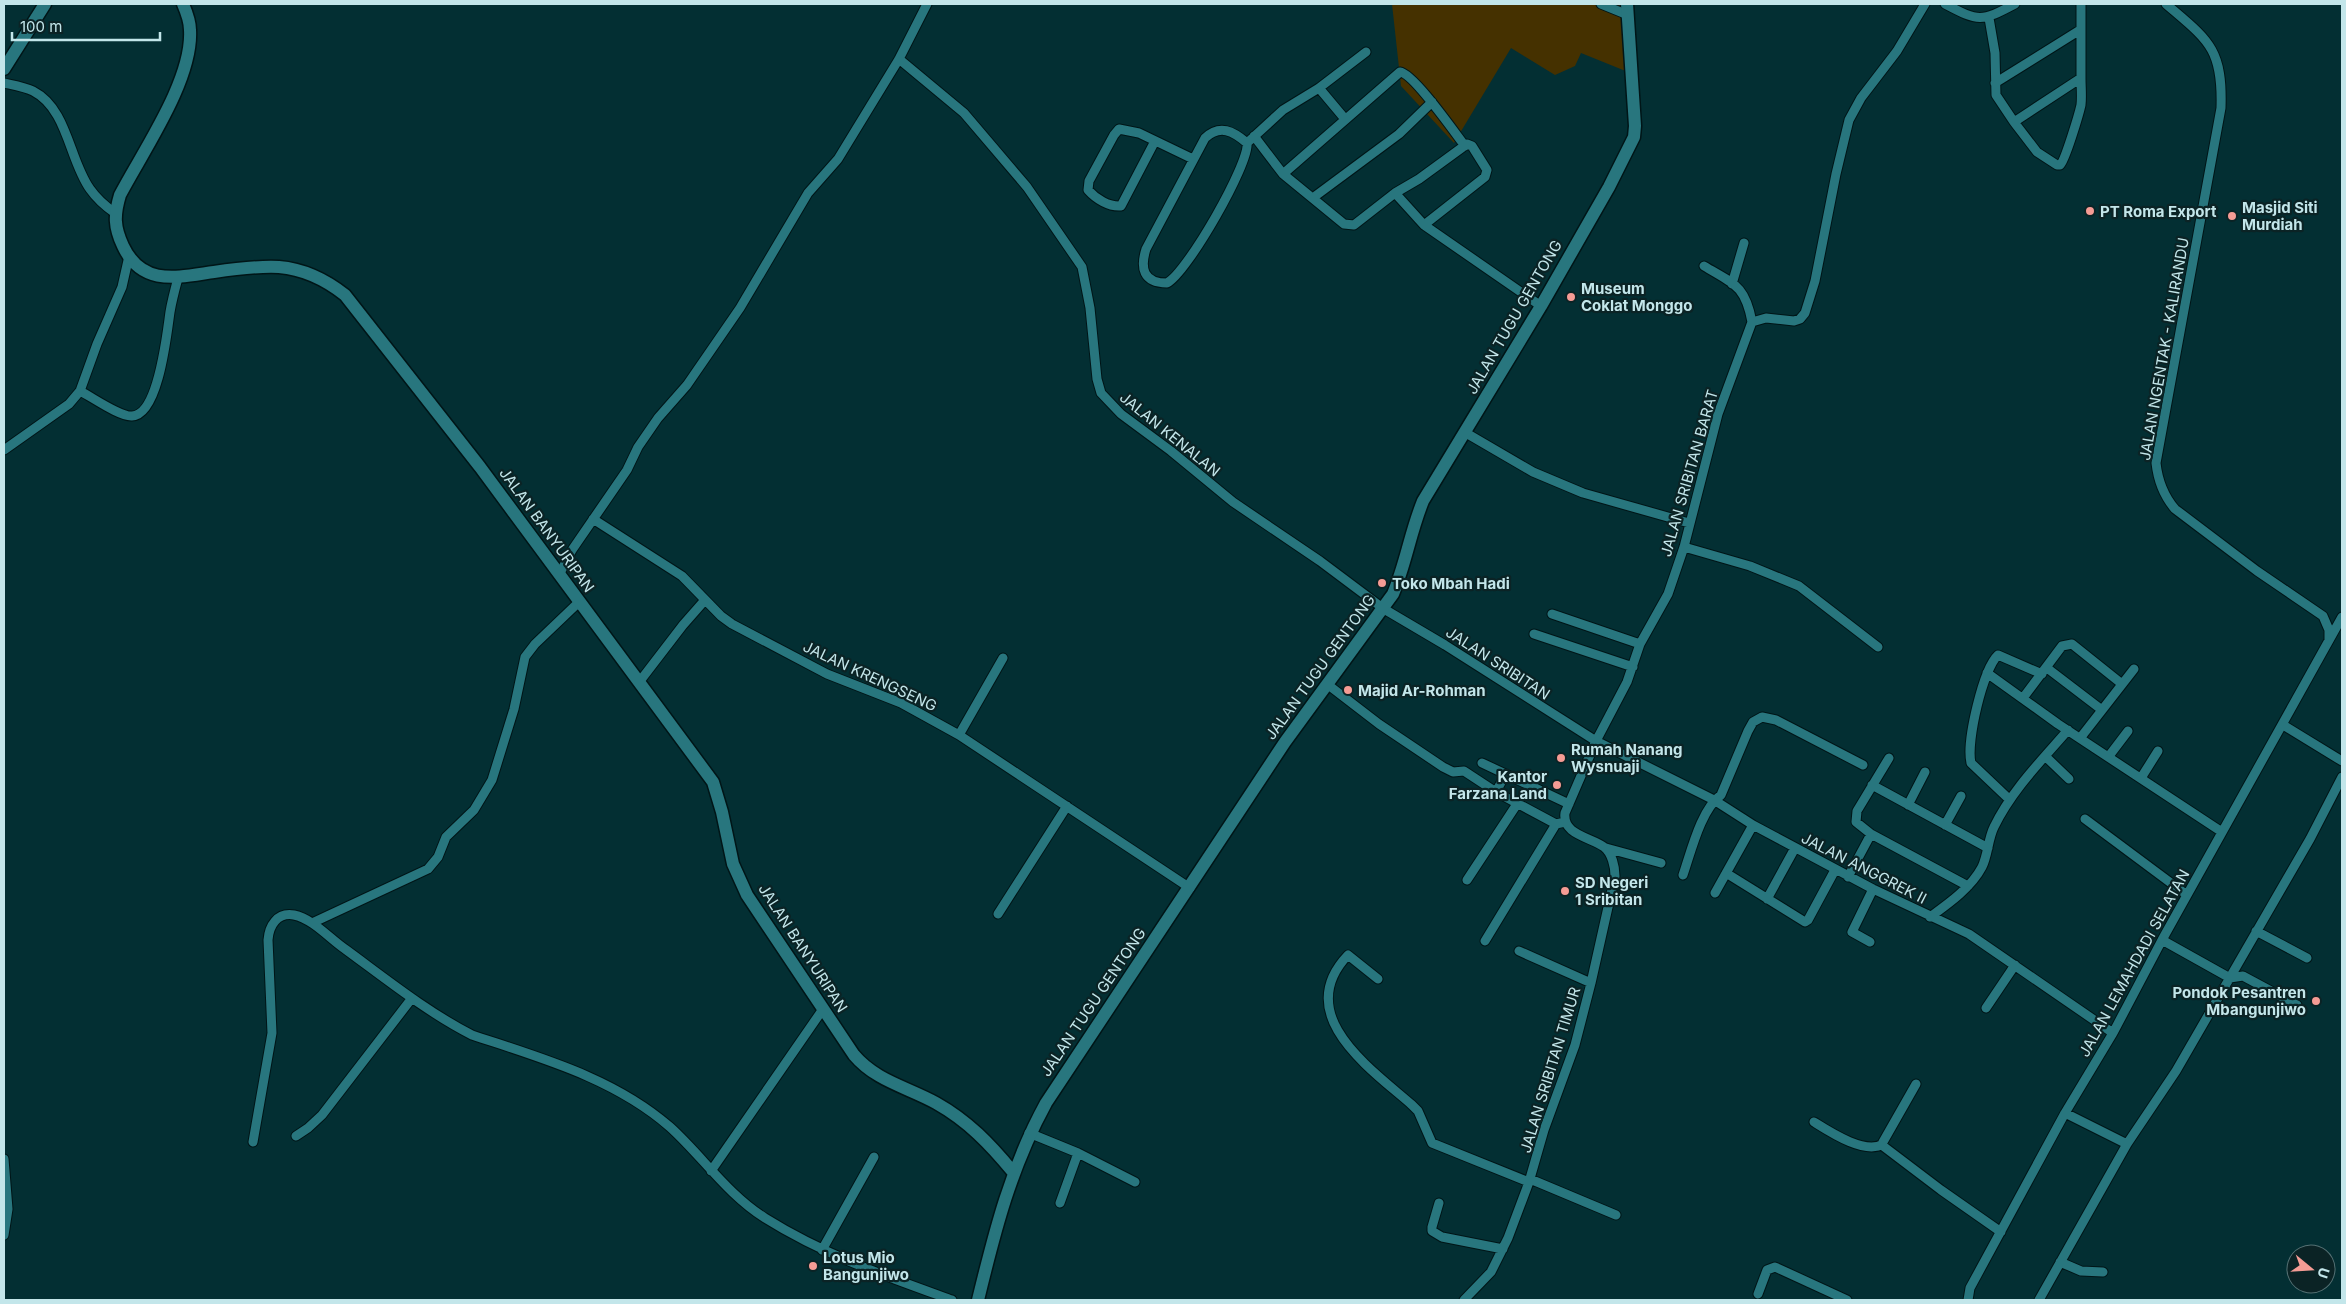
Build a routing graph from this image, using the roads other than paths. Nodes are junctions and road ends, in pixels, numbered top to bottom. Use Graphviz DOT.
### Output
graph roads {
  1 [pos="45,4"];
  2 [pos="183,4"];
  3 [pos="927,4"];
  4 [pos="1601,4"];
  5 [pos="1925,4"];
  6 [pos="1944,4"];
  7 [pos="2015,4"];
  8 [pos="2081,4"];
  9 [pos="2166,4"];
  10 [pos="1627,9"];
  11 [pos="1989,18"];
  12 [pos="2080,30"];
  13 [pos="1366,52"];
  14 [pos="899,58"];
  15 [pos="4,68"];
  16 [pos="2081,78"];
  17 [pos="4,83"];
  18 [pos="1995,83"];
  19 [pos="1319,88"];
  20 [pos="1432,102"];
  21 [pos="1346,120"];
  22 [pos="2014,122"];
  23 [pos="1250,139"];
  24 [pos="1155,141"];
  25 [pos="1464,146"];
  26 [pos="1193,159"];
  27 [pos="1283,174"];
  28 [pos="1395,193"];
  29 [pos="1314,197"];
  30 [pos="115,213"];
  31 [pos="1424,224"];
  32 [pos="1744,242"];
  33 [pos="129,256"];
  34 [pos="1704,266"];
  35 [pos="178,278"];
  36 [pos="1732,284"];
  37 [pos="1541,306"];
  38 [pos="1752,322"];
  39 [pos="80,390"];
  40 [pos="1466,433"];
  41 [pos="4,450"];
  42 [pos="593,519"];
  43 [pos="1690,523"];
  44 [pos="1684,547"];
  45 [pos="559,574"];
  46 [pos="705,600"];
  47 [pos="579,602"];
  48 [pos="1384,608"];
  49 [pos="1552,614"];
  50 [pos="2342,617"];
  51 [pos="1534,634"];
  52 [pos="2329,640"];
  53 [pos="1640,644"];
  54 [pos="1878,647"];
  55 [pos="1003,658"];
  56 [pos="1633,667"];
  57 [pos="2134,669"];
  58 [pos="2045,671"];
  59 [pos="1987,673"];
  60 [pos="640,681"];
  61 [pos="1326,684"];
  62 [pos="2122,684"];
  63 [pos="2023,698"];
  64 [pos="2102,710"];
  65 [pos="2283,725"];
  66 [pos="2068,730"];
  67 [pos="2128,732"];
  68 [pos="959,735"];
  69 [pos="2081,737"];
  70 [pos="1596,741"];
  71 [pos="2158,752"];
  72 [pos="2045,756"];
  73 [pos="2109,756"];
  74 [pos="1890,758"];
  75 [pos="2342,761"];
  76 [pos="1482,763"];
  77 [pos="1863,766"];
  78 [pos="1925,772"];
  79 [pos="1505,774"];
  80 [pos="2342,777"];
  81 [pos="2140,778"];
  82 [pos="2069,779"];
  83 [pos="1872,785"];
  84 [pos="1496,792"];
  85 [pos="1961,796"];
  86 [pos="1714,800"];
  87 [pos="2010,800"];
  88 [pos="1517,804"];
  89 [pos="1569,804"];
  90 [pos="1908,805"];
  91 [pos="1066,806"];
  92 [pos="2085,819"];
  93 [pos="1565,822"];
  94 [pos="1556,824"];
  95 [pos="1753,825"];
  96 [pos="1945,825"];
  97 [pos="2222,832"];
  98 [pos="1871,834"];
  99 [pos="1606,848"];
  100 [pos="1795,848"];
  101 [pos="1988,848"];
  102 [pos="1661,863"];
  103 [pos="1836,870"];
  104 [pos="1726,874"];
  105 [pos="1683,875"];
  106 [pos="1848,877"];
  107 [pos="1467,880"];
  108 [pos="1968,886"];
  109 [pos="1190,888"];
  110 [pos="1873,889"];
  111 [pos="1715,893"];
  112 [pos="2187,896"];
  113 [pos="1766,899"];
  114 [pos="998,914"];
  115 [pos="1930,917"];
  116 [pos="312,923"];
  117 [pos="2256,931"];
  118 [pos="2162,940"];
  119 [pos="1485,941"];
  120 [pos="1870,942"];
  121 [pos="1519,952"];
  122 [pos="2307,958"];
  123 [pos="2015,965"];
  124 [pos="2230,978"];
  125 [pos="1378,979"];
  126 [pos="1591,983"];
  127 [pos="412,998"];
  128 [pos="2297,1005"];
  129 [pos="823,1008"];
  130 [pos="1986,1008"];
  131 [pos="2113,1033"];
  132 [pos="1916,1084"];
  133 [pos="2065,1113"];
  134 [pos="1814,1122"];
  135 [pos="1030,1133"];
  136 [pos="296,1136"];
  137 [pos="253,1142"];
  138 [pos="1883,1144"];
  139 [pos="2127,1144"];
  140 [pos="1078,1153"];
  141 [pos="874,1157"];
  142 [pos="4,1160"];
  143 [pos="711,1171"];
  144 [pos="1013,1172"];
  145 [pos="1530,1180"];
  146 [pos="1135,1182"];
  147 [pos="1060,1203"];
  148 [pos="1439,1203"];
  149 [pos="1616,1215"];
  150 [pos="2001,1232"];
  151 [pos="4,1235"];
  152 [pos="1503,1249"];
  153 [pos="822,1250"];
  154 [pos="2060,1262"];
  155 [pos="2103,1272"];
  156 [pos="1758,1294"];
  157 [pos="952,1300"];
  158 [pos="978,1300"];
  159 [pos="1464,1300"];
  160 [pos="1847,1300"];
  161 [pos="1968,1300"];
  162 [pos="2039,1300"];
  1 -- 15 [label="street"];
  2 -- 30 [label="street, JALAN BANYURIPAN"];
  3 -- 14 [label="street"];
  4 -- 10 [label="street"];
  5 -- 38 [label="street"];
  6 -- 11 [label="street"];
  7 -- 11 [label="street"];
  8 -- 12 [label="street"];
  9 -- 52 [label="street, JALAN NGENTAK - KALIRANDU"];
  10 -- 37 [label="street, JALAN TUGU GENTONG"];
  11 -- 18 [label="street"];
  12 -- 16 [label="street"];
  12 -- 18 [label="street"];
  13 -- 19 [label="street"];
  14 -- 42 [label="street"];
  14 -- 48 [label="street, JALAN KENALAN"];
  16 -- 22 [label="street"];
  16 -- 22 [label="street"];
  17 -- 30 [label="street"];
  18 -- 22 [label="street"];
  19 -- 21 [label="street"];
  19 -- 23 [label="street"];
  20 -- 21 [label="street"];
  20 -- 25 [label="street"];
  20 -- 29 [label="street"];
  21 -- 27 [label="street"];
  23 -- 26 [label="street"];
  23 -- 26 [label="street"];
  23 -- 27 [label="street"];
  24 -- 24 [label="street"];
  24 -- 26 [label="street"];
  25 -- 28 [label="street"];
  25 -- 31 [label="street"];
  27 -- 29 [label="street"];
  28 -- 29 [label="street"];
  28 -- 31 [label="street"];
  30 -- 33 [label="street, JALAN BANYURIPAN"];
  31 -- 37 [label="street"];
  32 -- 36 [label="street"];
  33 -- 35 [label="street, JALAN BANYURIPAN"];
  33 -- 39 [label="street"];
  34 -- 36 [label="street"];
  35 -- 39 [label="street"];
  35 -- 45 [label="street, JALAN BANYURIPAN"];
  36 -- 38 [label="street"];
  37 -- 40 [label="street, JALAN TUGU GENTONG"];
  38 -- 43 [label="street, JALAN SRIBITAN BARAT"];
  39 -- 41 [label="street"];
  40 -- 43 [label="street"];
  40 -- 48 [label="street, JALAN TUGU GENTONG"];
  42 -- 45 [label="street"];
  42 -- 46 [label="street, JALAN KRENGSENG"];
  43 -- 44 [label="street, JALAN SRIBITAN BARAT"];
  44 -- 53 [label="street, JALAN SRIBITAN BARAT"];
  44 -- 54 [label="street"];
  45 -- 47 [label="street, JALAN BANYURIPAN"];
  46 -- 60 [label="street"];
  46 -- 68 [label="street, JALAN KRENGSENG"];
  47 -- 60 [label="street, JALAN BANYURIPAN"];
  47 -- 116 [label="street"];
  48 -- 61 [label="street, JALAN TUGU GENTONG"];
  48 -- 70 [label="street, JALAN SRIBITAN"];
  49 -- 53 [label="street"];
  50 -- 52 [label="street, JALAN LEMAHDADI SELATAN"];
  51 -- 56 [label="street"];
  52 -- 65 [label="street, JALAN LEMAHDADI SELATAN"];
  53 -- 56 [label="street, JALAN SRIBITAN BARAT"];
  55 -- 68 [label="street"];
  56 -- 70 [label="street, JALAN SRIBITAN BARAT"];
  57 -- 62 [label="street"];
  58 -- 59 [label="street"];
  58 -- 62 [label="street"];
  58 -- 63 [label="street"];
  58 -- 64 [label="street"];
  59 -- 63 [label="street"];
  59 -- 87 [label="street"];
  60 -- 129 [label="street, JALAN BANYURIPAN"];
  61 -- 84 [label="street"];
  61 -- 109 [label="street, JALAN TUGU GENTONG"];
  62 -- 64 [label="street"];
  63 -- 66 [label="street"];
  64 -- 69 [label="street"];
  65 -- 75 [label="street"];
  65 -- 97 [label="street, JALAN LEMAHDADI SELATAN"];
  66 -- 69 [label="street"];
  66 -- 72 [label="street"];
  67 -- 73 [label="street"];
  68 -- 91 [label="street, JALAN KRENGSENG"];
  69 -- 73 [label="street"];
  70 -- 86 [label="street, JALAN ANGGREK II"];
  70 -- 89 [label="street"];
  71 -- 81 [label="street"];
  72 -- 82 [label="street"];
  72 -- 87 [label="street"];
  73 -- 81 [label="street"];
  74 -- 83 [label="street"];
  76 -- 79 [label="street"];
  77 -- 86 [label="street"];
  78 -- 90 [label="street"];
  79 -- 84 [label="street"];
  79 -- 89 [label="street"];
  80 -- 117 [label="street"];
  81 -- 97 [label="street"];
  83 -- 90 [label="street"];
  83 -- 98 [label="street"];
  84 -- 88 [label="street"];
  85 -- 96 [label="street"];
  86 -- 95 [label="street, JALAN ANGGREK II"];
  86 -- 105 [label="street"];
  87 -- 101 [label="street"];
  88 -- 94 [label="street"];
  88 -- 107 [label="street"];
  89 -- 93 [label="street"];
  90 -- 96 [label="street"];
  91 -- 109 [label="street, JALAN KRENGSENG"];
  91 -- 114 [label="street"];
  92 -- 112 [label="street"];
  93 -- 94 [label="street"];
  93 -- 99 [label="street"];
  94 -- 119 [label="street"];
  95 -- 100 [label="street, JALAN ANGGREK II"];
  95 -- 104 [label="street"];
  96 -- 101 [label="street"];
  97 -- 112 [label="street, JALAN LEMAHDADI SELATAN"];
  98 -- 106 [label="street"];
  98 -- 108 [label="street"];
  99 -- 102 [label="street"];
  99 -- 126 [label="street, JALAN SRIBITAN TIMUR"];
  100 -- 103 [label="street, JALAN ANGGREK II"];
  100 -- 113 [label="street"];
  101 -- 108 [label="street"];
  103 -- 106 [label="street, JALAN ANGGREK II"];
  103 -- 113 [label="street"];
  104 -- 111 [label="street"];
  104 -- 113 [label="street"];
  106 -- 110 [label="street, JALAN ANGGREK II"];
  108 -- 115 [label="street"];
  109 -- 135 [label="street, JALAN TUGU GENTONG"];
  110 -- 115 [label="street, JALAN ANGGREK II"];
  110 -- 120 [label="street"];
  112 -- 118 [label="street, JALAN LEMAHDADI SELATAN"];
  115 -- 123 [label="street, JALAN ANGGREK II"];
  116 -- 127 [label="street"];
  116 -- 137 [label="street"];
  117 -- 122 [label="street"];
  117 -- 124 [label="street"];
  118 -- 124 [label="street"];
  118 -- 131 [label="street, JALAN LEMAHDADI SELATAN"];
  121 -- 126 [label="street"];
  123 -- 130 [label="street"];
  123 -- 131 [label="street, JALAN ANGGREK II"];
  124 -- 128 [label="street"];
  124 -- 139 [label="street"];
  125 -- 145 [label="street"];
  126 -- 145 [label="street, JALAN SRIBITAN TIMUR"];
  127 -- 136 [label="street"];
  127 -- 143 [label="street"];
  129 -- 143 [label="street"];
  129 -- 144 [label="street, JALAN BANYURIPAN"];
  131 -- 133 [label="street, JALAN LEMAHDADI SELATAN"];
  132 -- 138 [label="street"];
  133 -- 139 [label="street"];
  133 -- 150 [label="street, JALAN LEMAHDADI SELATAN"];
  134 -- 138 [label="street"];
  135 -- 140 [label="street"];
  135 -- 144 [label="street, JALAN TUGU GENTONG"];
  138 -- 150 [label="street"];
  139 -- 154 [label="street"];
  140 -- 146 [label="street"];
  140 -- 147 [label="street"];
  141 -- 153 [label="street"];
  142 -- 151 [label="street"];
  143 -- 153 [label="street"];
  144 -- 158 [label="street, JALAN TUGU GENTONG"];
  145 -- 149 [label="street"];
  145 -- 152 [label="street, JALAN SRIBITAN TIMUR"];
  148 -- 152 [label="street"];
  150 -- 161 [label="street, JALAN LEMAHDADI SELATAN"];
  152 -- 159 [label="street, JALAN SRIBITAN TIMUR"];
  153 -- 157 [label="street"];
  154 -- 155 [label="street"];
  154 -- 162 [label="street"];
  156 -- 160 [label="street"];
}
